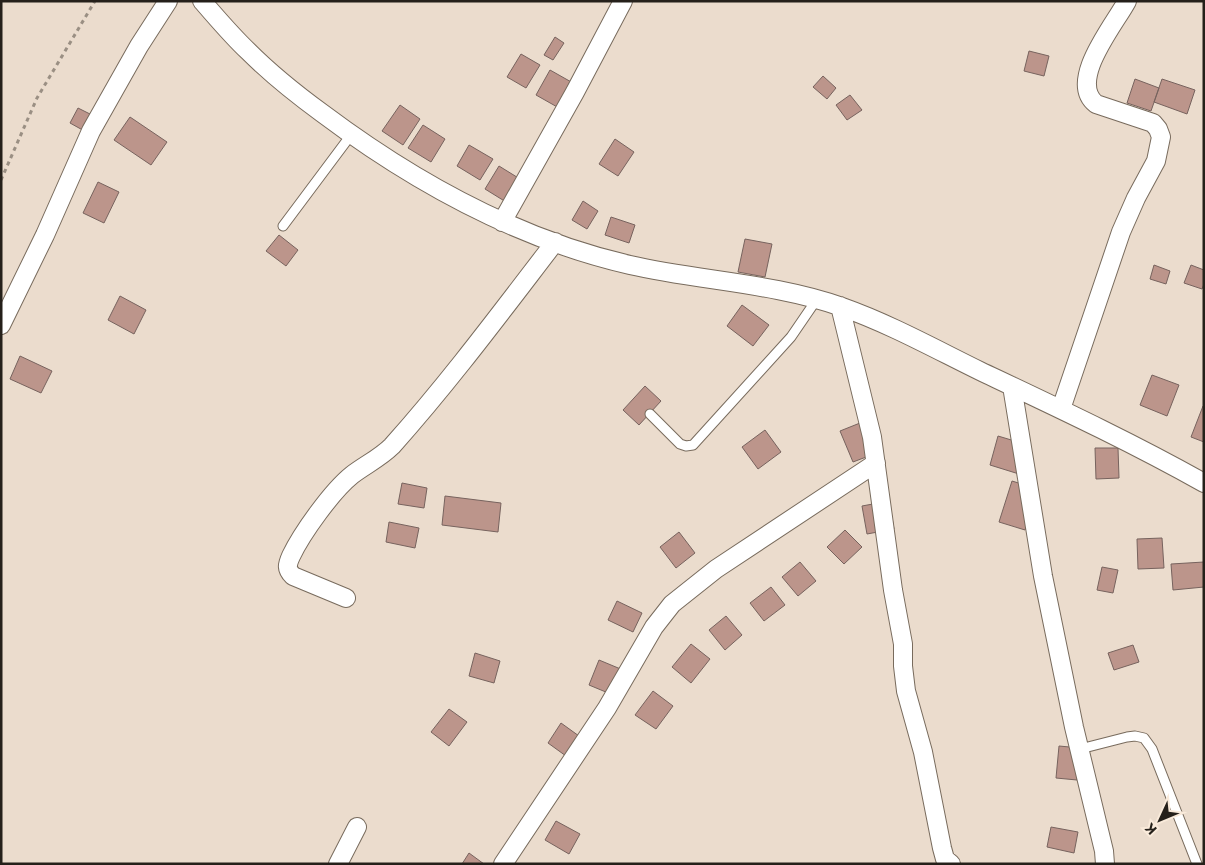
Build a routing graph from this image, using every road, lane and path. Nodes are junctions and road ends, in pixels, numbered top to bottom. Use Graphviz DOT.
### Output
graph roads {
  1 [pos="95,1"];
  2 [pos="168,1"];
  3 [pos="202,1"];
  4 [pos="623,1"];
  5 [pos="1127,1"];
  6 [pos="351,135"];
  7 [pos="1,180"];
  8 [pos="502,222"];
  9 [pos="284,226"];
  10 [pos="555,242"];
  11 [pos="817,299"];
  12 [pos="840,306"];
  13 [pos="1,325"];
  14 [pos="1012,386"];
  15 [pos="1061,410"];
  16 [pos="650,414"];
  17 [pos="876,463"];
  18 [pos="1204,483"];
  19 [pos="346,598"];
  20 [pos="1080,749"];
  21 [pos="357,827"];
  22 [pos="338,864"];
  23 [pos="503,864"];
  24 [pos="951,864"];
  25 [pos="1105,864"];
  26 [pos="1197,864"];
  1 -- 7 [label="path"];
  2 -- 13 [label="street"];
  3 -- 6 [label="street"];
  4 -- 8 [label="street"];
  5 -- 15 [label="street"];
  6 -- 8 [label="street"];
  6 -- 9 [label="lane"];
  8 -- 10 [label="street"];
  10 -- 11 [label="street"];
  10 -- 19 [label="street"];
  11 -- 12 [label="street"];
  11 -- 16 [label="lane"];
  12 -- 14 [label="street"];
  12 -- 17 [label="street"];
  14 -- 15 [label="street"];
  14 -- 20 [label="street"];
  15 -- 18 [label="street"];
  17 -- 23 [label="street"];
  17 -- 24 [label="street"];
  20 -- 25 [label="street"];
  20 -- 26 [label="lane"];
  21 -- 22 [label="street"];
}
